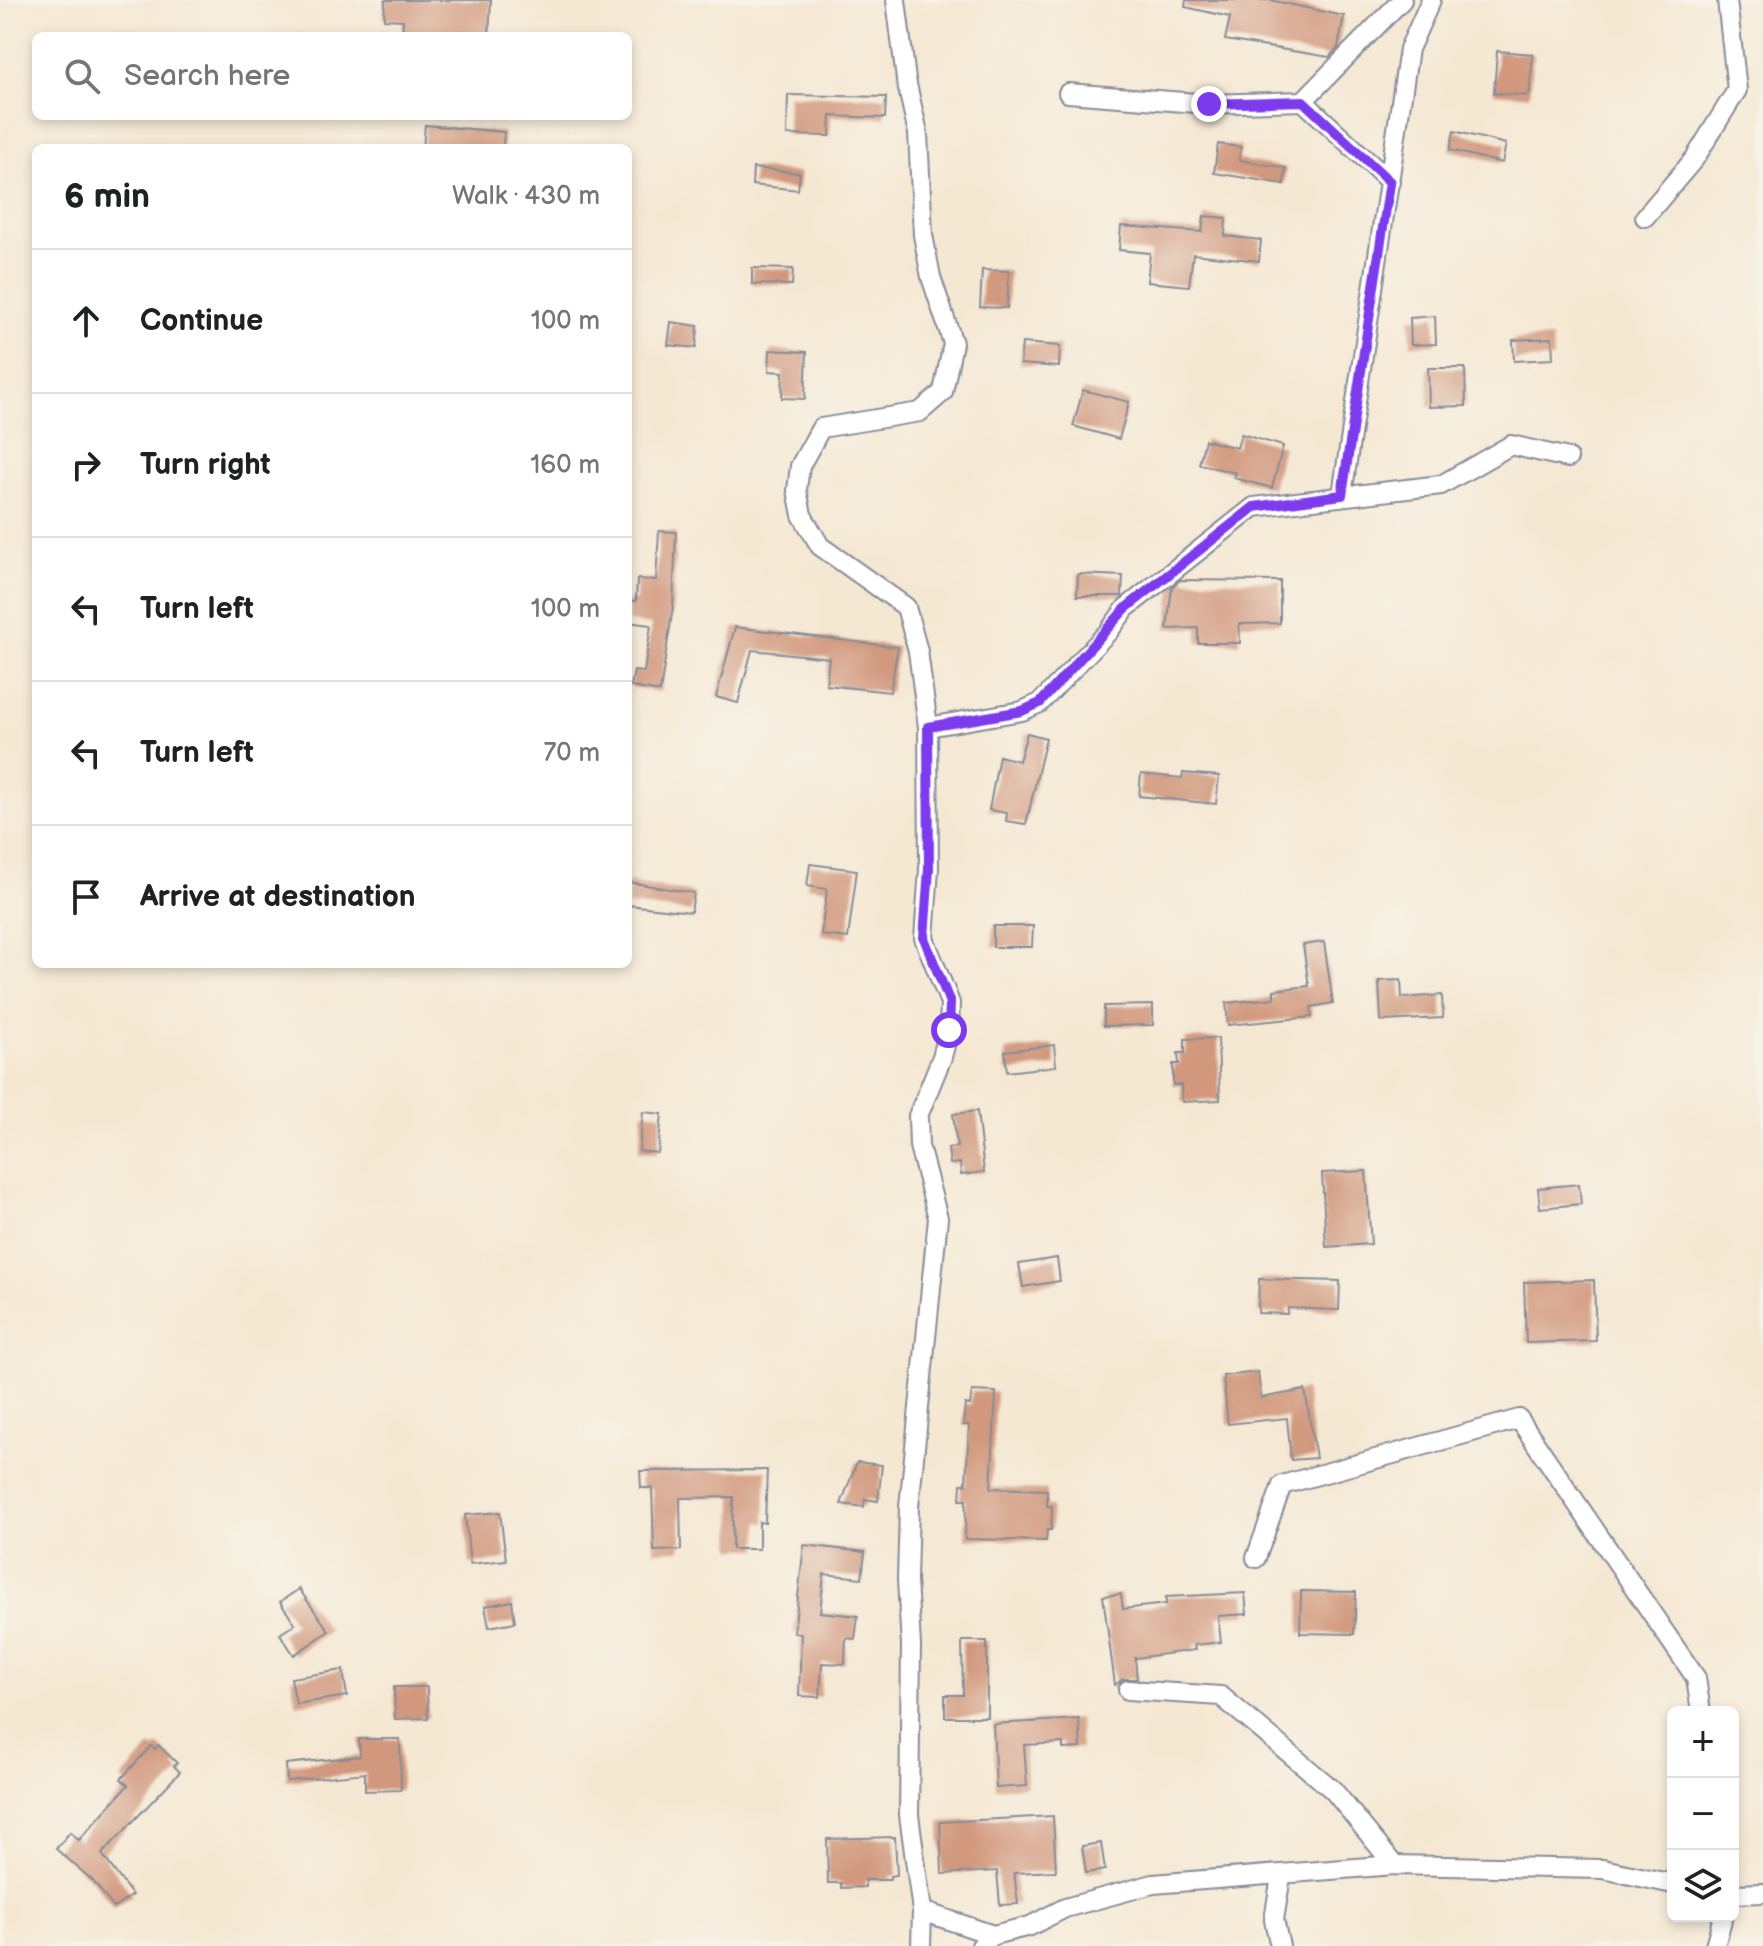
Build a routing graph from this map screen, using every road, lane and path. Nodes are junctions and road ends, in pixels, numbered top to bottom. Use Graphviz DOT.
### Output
graph roads {
  1 [pos="896,0"];
  2 [pos="1402,0"];
  3 [pos="1431,0"];
  4 [pos="1727,0"];
  5 [pos="1068,93"];
  6 [pos="1303,101"];
  7 [pos="1390,182"];
  8 [pos="1645,217"];
  9 [pos="1568,458"];
  10 [pos="1342,495"];
  11 [pos="928,727"];
  12 [pos="1256,1558"];
  13 [pos="1128,1690"];
  14 [pos="1700,1706"];
  15 [pos="1394,1865"];
  16 [pos="1281,1876"];
  17 [pos="1667,1883"];
  18 [pos="1763,1893"];
  19 [pos="1739,1894"];
  20 [pos="922,1911"];
  21 [pos="1721,1922"];
  22 [pos="1030,1926"];
  23 [pos="987,1940"];
  24 [pos="921,1946"];
  25 [pos="1032,1946"];
  26 [pos="1280,1946"];
  27 [pos="1715,1946"];
  1 -- 11 [label="street"];
  2 -- 6 [label="street"];
  3 -- 7 [label="street"];
  4 -- 8 [label="street"];
  5 -- 6 [label="street"];
  6 -- 7 [label="street"];
  7 -- 10 [label="street"];
  9 -- 10 [label="street"];
  10 -- 11 [label="street"];
  11 -- 20 [label="street"];
  12 -- 14 [label="street"];
  13 -- 15 [label="street"];
  15 -- 16 [label="street"];
  15 -- 17 [label="street"];
  16 -- 22 [label="street"];
  16 -- 26 [label="street"];
  18 -- 19 [label="street"];
  20 -- 23 [label="street"];
  20 -- 24 [label="street"];
  21 -- 27 [label="street"];
  22 -- 23 [label="street"];
  22 -- 25 [label="street"];
}
